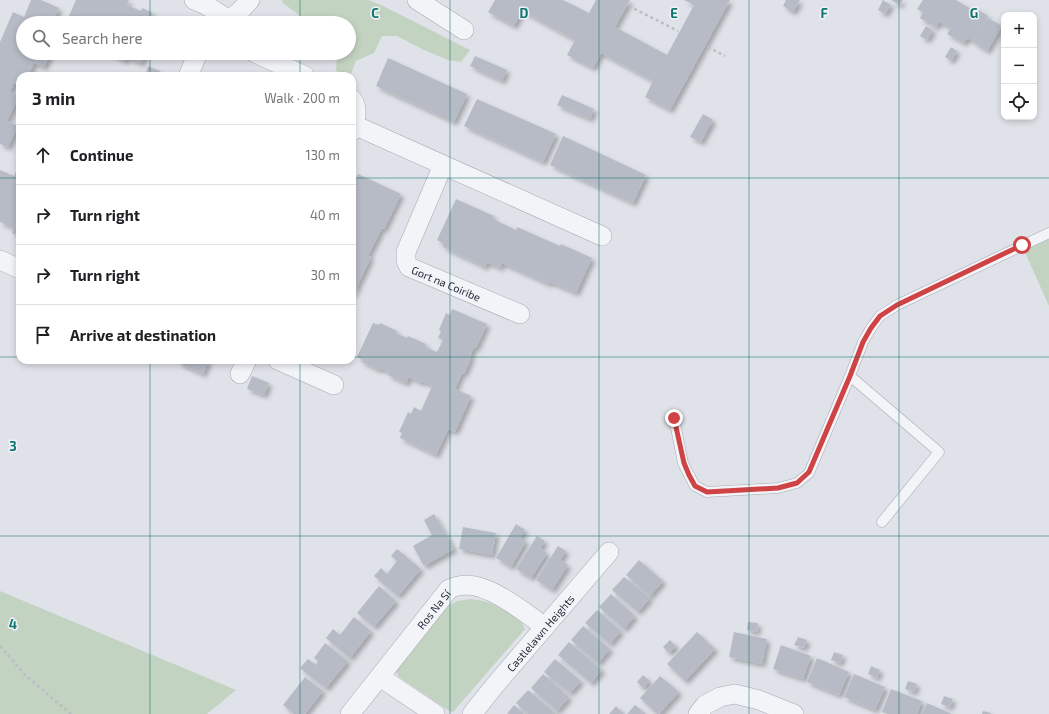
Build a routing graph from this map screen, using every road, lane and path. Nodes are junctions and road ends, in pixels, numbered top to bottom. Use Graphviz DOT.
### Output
graph roads {
  1 [pos="194,0"];
  2 [pos="250,0"];
  3 [pos="417,0"];
  4 [pos="629,6"];
  5 [pos="220,16"];
  6 [pos="234,16"];
  7 [pos="464,30"];
  8 [pos="678,32"];
  9 [pos="708,47"];
  10 [pos="725,56"];
  11 [pos="195,60"];
  12 [pos="270,60"];
  13 [pos="190,72"];
  14 [pos="296,72"];
  15 [pos="356,129"];
  16 [pos="443,165"];
  17 [pos="1049,232"];
  18 [pos="602,236"];
  19 [pos="0,260"];
  20 [pos="16,267"];
  21 [pos="520,314"];
  22 [pos="287,364"];
  23 [pos="850,376"];
  24 [pos="334,385"];
  25 [pos="674,418"];
  26 [pos="882,522"];
  27 [pos="609,552"];
  28 [pos="545,627"];
  29 [pos="0,646"];
  30 [pos="380,677"];
  31 [pos="71,714"];
  32 [pos="350,714"];
  33 [pos="435,714"];
  34 [pos="472,714"];
  35 [pos="698,714"];
  36 [pos="794,714"];
  1 -- 5 [label="street"];
  2 -- 6 [label="street"];
  3 -- 7 [label="street"];
  4 -- 8 [label="path"];
  9 -- 10 [label="path"];
  11 -- 13 [label="street"];
  12 -- 14 [label="street"];
  15 -- 16 [label="street"];
  16 -- 18 [label="street"];
  16 -- 21 [label="street, Gort na Coiribe"];
  17 -- 23 [label="lane"];
  19 -- 20 [label="street"];
  22 -- 24 [label="street"];
  23 -- 25 [label="lane"];
  23 -- 26 [label="lane"];
  27 -- 28 [label="street, Castlelawn Heights"];
  28 -- 30 [label="street, Ros Na Sí"];
  28 -- 34 [label="street, Castlelawn Heights"];
  29 -- 31 [label="path"];
  30 -- 32 [label="street, Ros Na Sí"];
  30 -- 33 [label="street"];
  35 -- 36 [label="street"];
}
